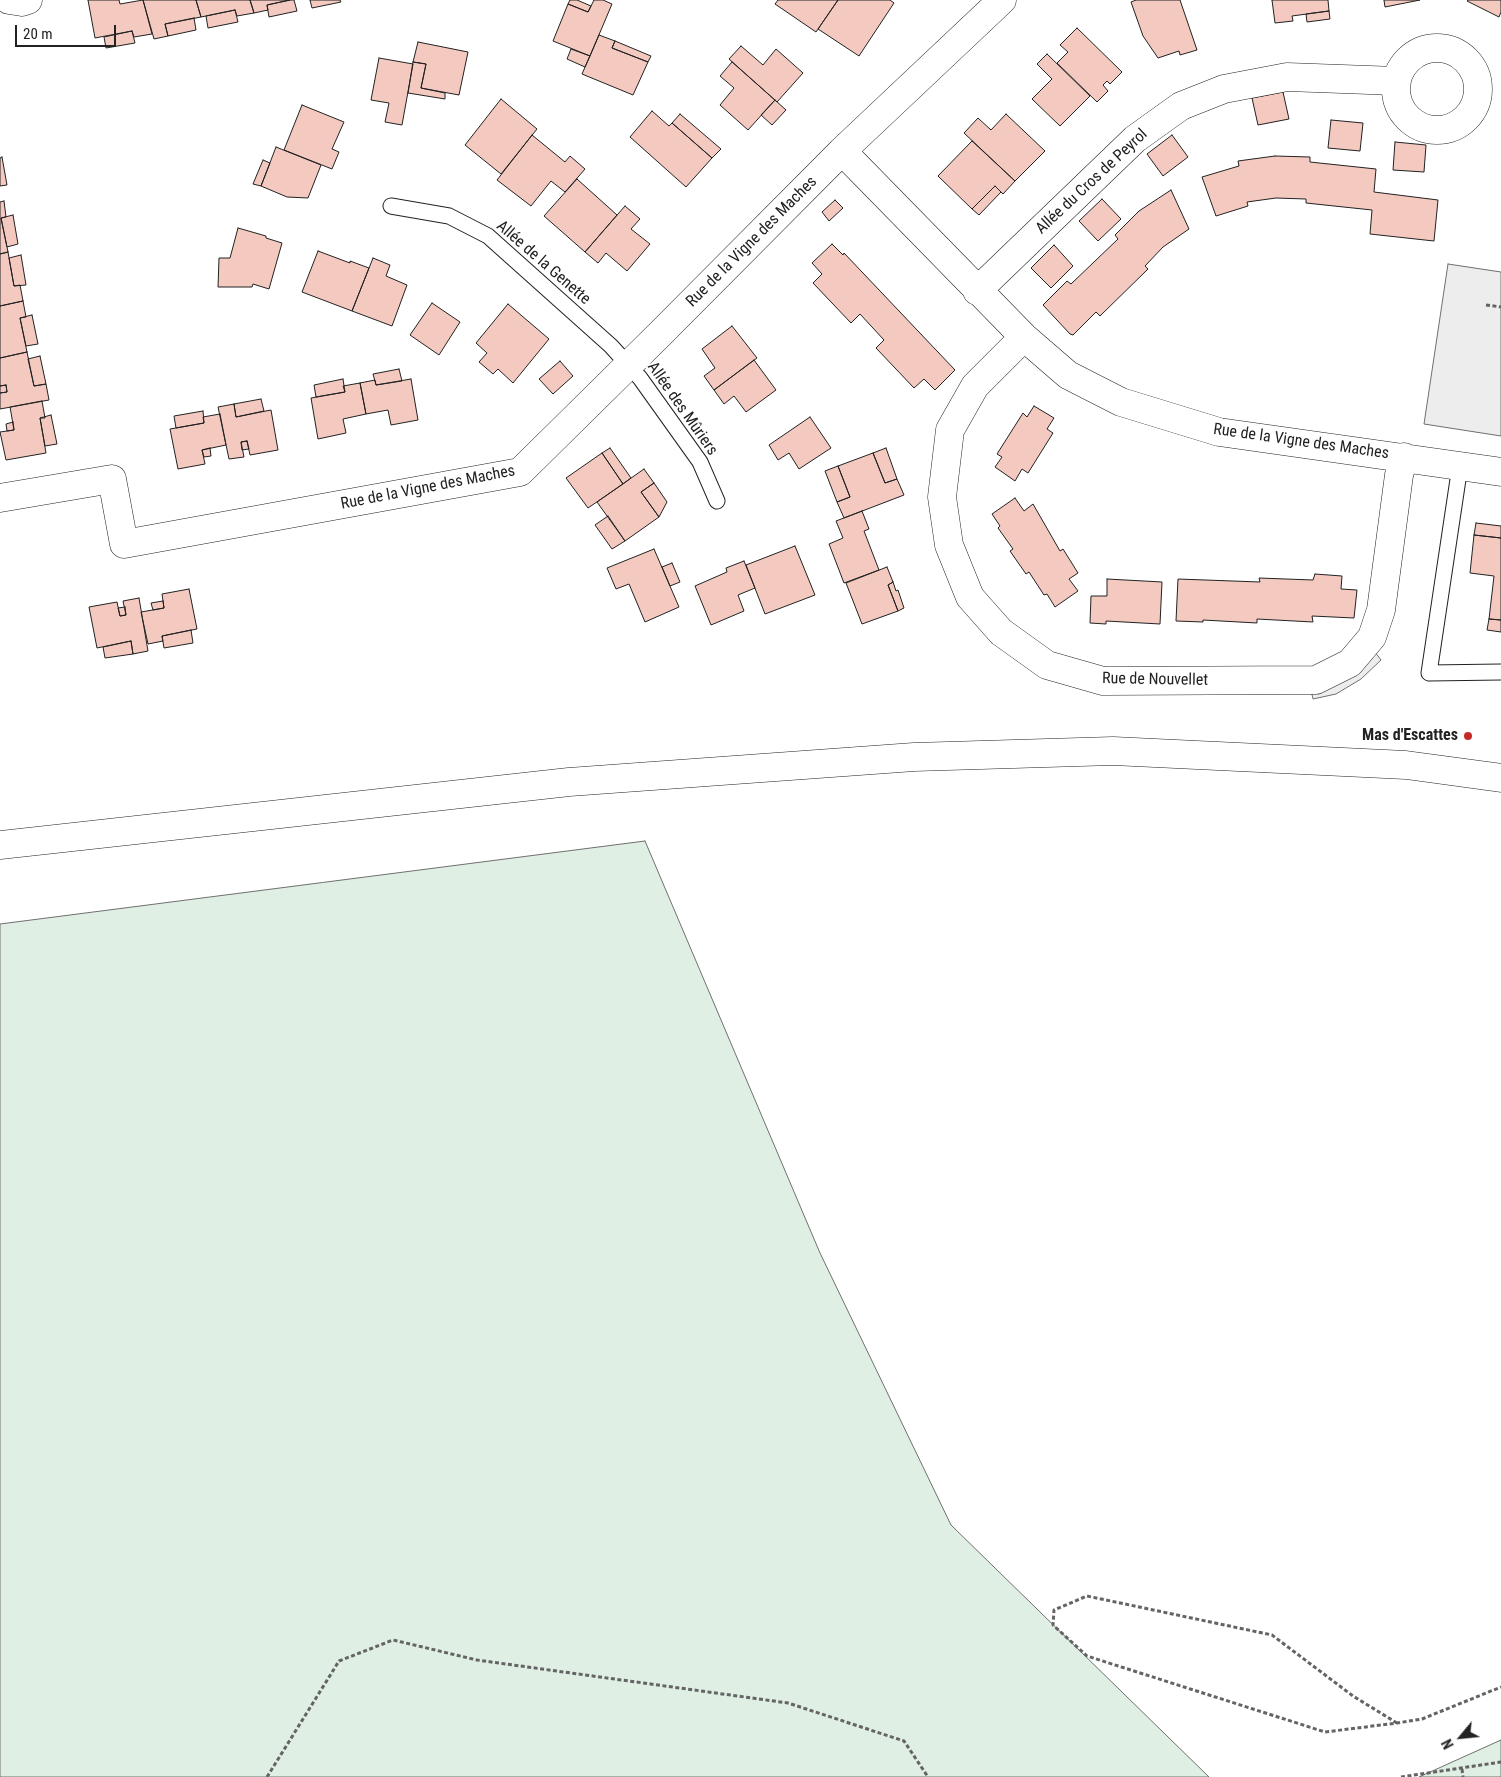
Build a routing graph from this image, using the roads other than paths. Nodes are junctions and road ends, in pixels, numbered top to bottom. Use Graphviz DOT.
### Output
graph roads {
  1 [pos="9,0"];
  2 [pos="28,0"];
  3 [pos="991,3"];
  4 [pos="1396,81"];
  5 [pos="842,151"];
  6 [pos="391,206"];
  7 [pos="978,290"];
  8 [pos="1024,337"];
  9 [pos="629,365"];
  10 [pos="1404,457"];
  11 [pos="1460,466"];
  12 [pos="1501,472"];
  13 [pos="0,498"];
  14 [pos="717,501"];
  15 [pos="1501,672"];
  16 [pos="1501,778"];
  17 [pos="0,845"];
  1 -- 2 [label="street"];
  3 -- 5 [label="street, Rue de la Vigne des Maches"];
  4 -- 7 [label="street, Allée du Cros de Peyrol"];
  5 -- 7 [label="street, Rue de la Vigne des Maches"];
  5 -- 9 [label="street, Rue de la Vigne des Maches"];
  6 -- 9 [label="lane, Allée de la Genette"];
  7 -- 8 [label="street, Rue de la Vigne des Maches"];
  8 -- 10 [label="street, Rue de la Vigne des Maches"];
  8 -- 10 [label="street, Rue de Nouvellet"];
  9 -- 13 [label="street, Rue de la Vigne des Maches"];
  9 -- 14 [label="lane, Allée des Mûriers"];
  10 -- 11 [label="street, Rue de la Vigne des Maches"];
  11 -- 12 [label="street, Rue de la Vigne des Maches"];
  11 -- 15 [label="lane"];
  16 -- 17 [label="street"];
}
